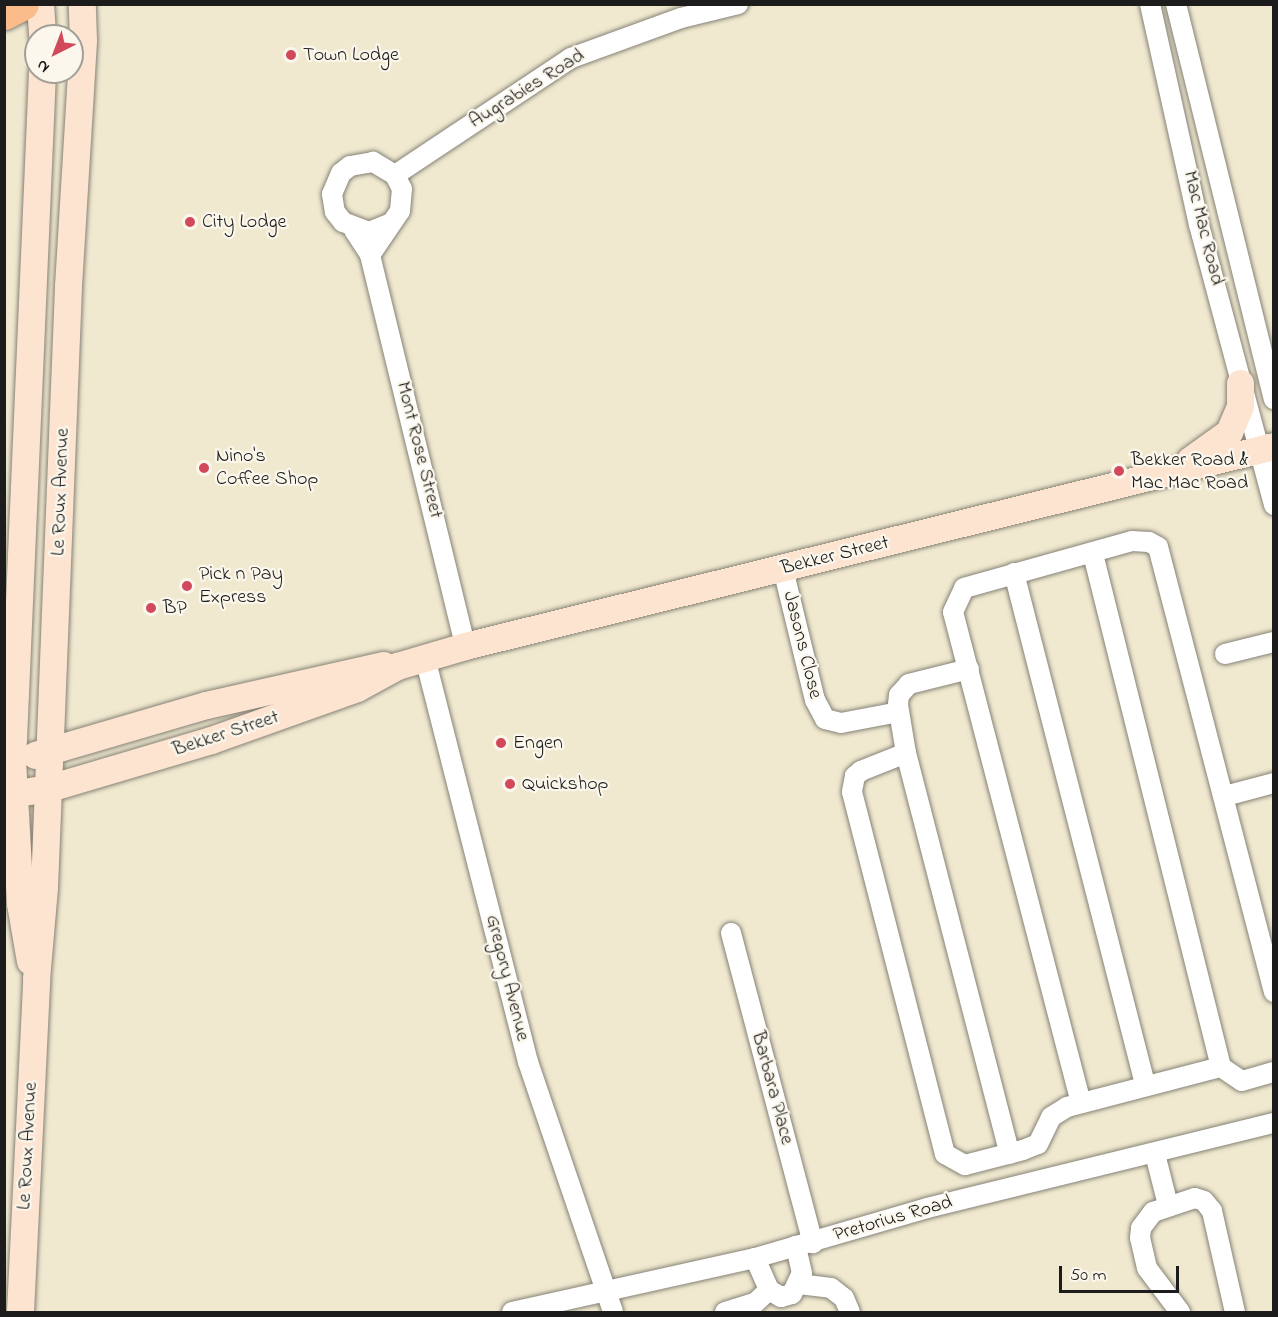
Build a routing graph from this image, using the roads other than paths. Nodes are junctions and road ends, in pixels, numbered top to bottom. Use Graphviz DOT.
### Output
graph roads {
  1 [pos="22,4"];
  2 [pos="40,4"];
  3 [pos="82,4"];
  4 [pos="738,4"];
  5 [pos="1150,4"];
  6 [pos="1176,4"];
  7 [pos="4,13"];
  8 [pos="41,24"];
  9 [pos="41,84"];
  10 [pos="394,175"];
  11 [pos="1229,218"];
  12 [pos="391,224"];
  13 [pos="1199,225"];
  14 [pos="354,230"];
  15 [pos="370,255"];
  16 [pos="1240,383"];
  17 [pos="1274,399"];
  18 [pos="1266,448"];
  19 [pos="1168,472"];
  20 [pos="1274,505"];
  21 [pos="1093,554"];
  22 [pos="783,569"];
  23 [pos="1014,573"];
  24 [pos="1274,642"];
  25 [pos="465,646"];
  26 [pos="1225,654"];
  27 [pos="426,658"];
  28 [pos="397,666"];
  29 [pos="969,669"];
  30 [pos="899,712"];
  31 [pos="50,751"];
  32 [pos="906,753"];
  33 [pos="8,763"];
  34 [pos="1274,783"];
  35 [pos="49,788"];
  36 [pos="8,795"];
  37 [pos="1225,796"];
  38 [pos="731,933"];
  39 [pos="36,979"];
  40 [pos="1274,992"];
  41 [pos="1221,1067"];
  42 [pos="1274,1072"];
  43 [pos="1145,1084"];
  44 [pos="1081,1103"];
  45 [pos="1274,1123"];
  46 [pos="1010,1154"];
  47 [pos="1155,1154"];
  48 [pos="1168,1205"];
  49 [pos="805,1245"];
  50 [pos="755,1258"];
  51 [pos="799,1284"];
  52 [pos="769,1290"];
  53 [pos="608,1293"];
  54 [pos="20,1312"];
  55 [pos="512,1312"];
  56 [pos="613,1312"];
  57 [pos="725,1312"];
  58 [pos="850,1312"];
  59 [pos="1180,1312"];
  60 [pos="1235,1312"];
  1 -- 7 [label="highway"];
  2 -- 8 [label="main road"];
  3 -- 31 [label="main road, Le Roux Avenue"];
  4 -- 10 [label="street, Augrabies Road"];
  5 -- 13 [label="street, Mac Mac Road"];
  6 -- 11 [label="street, Mac Mac Road"];
  9 -- 33 [label="main road, Le Roux Avenue"];
  10 -- 12 [label="street"];
  10 -- 14 [label="street"];
  11 -- 13 [label="street"];
  11 -- 17 [label="street, Mac Mac Road"];
  12 -- 14 [label="street"];
  12 -- 15 [label="street"];
  13 -- 16 [label="street, Mac Mac Road"];
  14 -- 15 [label="street, Mont Rose Street"];
  15 -- 25 [label="street, Mont Rose Street"];
  16 -- 18 [label="street, Mac Mac Road"];
  16 -- 19 [label="main road"];
  18 -- 19 [label="main road, Bekker Street"];
  18 -- 20 [label="street, Mac Mac Road"];
  19 -- 22 [label="main road, Bekker Street"];
  21 -- 23 [label="street"];
  21 -- 37 [label="street"];
  21 -- 41 [label="street"];
  22 -- 25 [label="main road, Bekker Street"];
  22 -- 30 [label="street, Jasons Close"];
  23 -- 29 [label="street"];
  23 -- 43 [label="street"];
  24 -- 26 [label="street"];
  25 -- 27 [label="main road, Bekker Street"];
  27 -- 28 [label="main road, Bekker Street"];
  27 -- 53 [label="street, Gregory Avenue"];
  28 -- 31 [label="main road, Bekker Street"];
  28 -- 35 [label="main road, Bekker Street"];
  29 -- 30 [label="street"];
  29 -- 44 [label="street"];
  30 -- 32 [label="street"];
  31 -- 33 [label="main road, Bekker Street"];
  31 -- 35 [label="main road, Le Roux Avenue"];
  32 -- 46 [label="street"];
  32 -- 46 [label="street"];
  33 -- 36 [label="main road, Le Roux Avenue"];
  34 -- 37 [label="street"];
  35 -- 36 [label="main road, Bekker Street"];
  35 -- 39 [label="main road, Le Roux Avenue"];
  36 -- 39 [label="main road, Le Roux Avenue"];
  37 -- 40 [label="street"];
  38 -- 49 [label="street, Barbara Place"];
  39 -- 54 [label="main road, Le Roux Avenue"];
  41 -- 42 [label="street"];
  41 -- 43 [label="street"];
  43 -- 44 [label="street"];
  44 -- 46 [label="street"];
  45 -- 47 [label="street, Pretorius Road"];
  47 -- 48 [label="street"];
  47 -- 49 [label="street, Pretorius Road"];
  48 -- 59 [label="street"];
  48 -- 60 [label="street"];
  49 -- 50 [label="street, Pretorius Road"];
  49 -- 51 [label="street, Barbara Place"];
  50 -- 52 [label="street"];
  50 -- 53 [label="street, Pretorius Road"];
  51 -- 52 [label="street"];
  51 -- 58 [label="street"];
  52 -- 57 [label="street"];
  53 -- 55 [label="street, Pretorius Road"];
  53 -- 56 [label="street, Gregory Avenue"];
}
